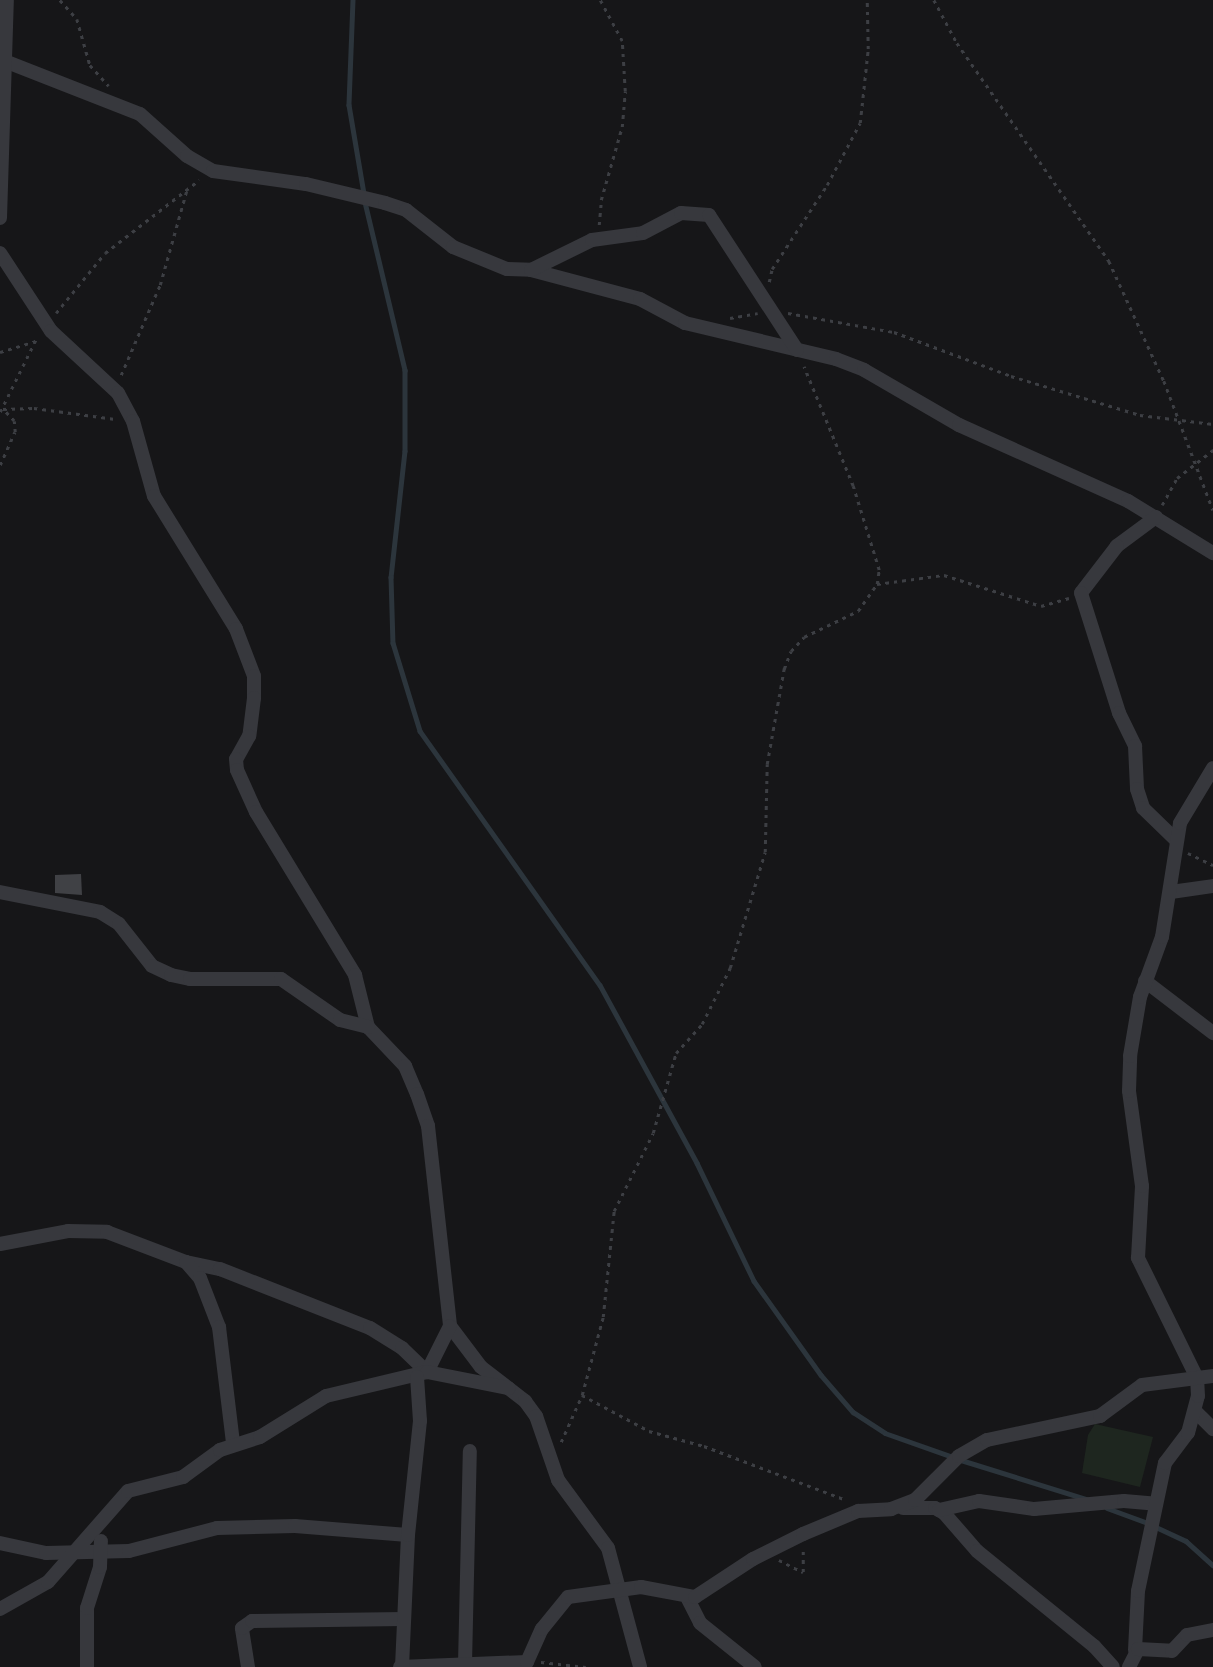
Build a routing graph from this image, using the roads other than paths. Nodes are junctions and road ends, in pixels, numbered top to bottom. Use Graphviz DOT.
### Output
graph roads {
  1 [pos="7,0"];
  2 [pos="2,60"];
  3 [pos="0,218"];
  4 [pos="0,253"];
  5 [pos="531,270"];
  6 [pos="797,350"];
  7 [pos="1156,517"];
  8 [pos="1213,553"];
  9 [pos="1213,768"];
  10 [pos="1176,840"];
  11 [pos="1213,886"];
  12 [pos="0,892"];
  13 [pos="1171,892"];
  14 [pos="1145,981"];
  15 [pos="368,1027"];
  16 [pos="1213,1033"];
  17 [pos="0,1245"];
  18 [pos="186,1262"];
  19 [pos="450,1326"];
  20 [pos="422,1375"];
  21 [pos="1213,1376"];
  22 [pos="1197,1378"];
  23 [pos="508,1388"];
  24 [pos="1197,1413"];
  25 [pos="1213,1429"];
  26 [pos="233,1443"];
  27 [pos="470,1451"];
  28 [pos="1156,1504"];
  29 [pos="891,1508"];
  30 [pos="939,1510"];
  31 [pos="101,1523"];
  32 [pos="408,1535"];
  33 [pos="0,1544"];
  34 [pos="101,1549"];
  35 [pos="71,1553"];
  36 [pos="617,1587"];
  37 [pos="688,1599"];
  38 [pos="0,1609"];
  39 [pos="404,1619"];
  40 [pos="1213,1630"];
  41 [pos="1135,1650"];
  42 [pos="465,1664"];
  43 [pos="528,1664"];
  44 [pos="87,1667"];
  45 [pos="248,1667"];
  46 [pos="401,1667"];
  47 [pos="640,1667"];
  48 [pos="755,1667"];
  49 [pos="1113,1667"];
  50 [pos="1129,1667"];
  1 -- 2 [label="street"];
  2 -- 3 [label="street"];
  2 -- 5 [label="street"];
  4 -- 15 [label="street"];
  5 -- 6 [label="street"];
  5 -- 6 [label="street"];
  6 -- 7 [label="street"];
  7 -- 8 [label="street"];
  7 -- 10 [label="street"];
  9 -- 10 [label="street"];
  10 -- 13 [label="street"];
  11 -- 13 [label="street"];
  12 -- 15 [label="street"];
  13 -- 14 [label="street"];
  14 -- 16 [label="street"];
  14 -- 22 [label="street"];
  15 -- 19 [label="street"];
  17 -- 18 [label="street"];
  18 -- 20 [label="street"];
  18 -- 26 [label="street"];
  19 -- 20 [label="street"];
  19 -- 23 [label="street"];
  20 -- 23 [label="street"];
  20 -- 26 [label="street"];
  20 -- 32 [label="street"];
  21 -- 22 [label="street"];
  22 -- 24 [label="street"];
  22 -- 29 [label="street"];
  23 -- 36 [label="street"];
  24 -- 25 [label="street"];
  24 -- 28 [label="street"];
  26 -- 31 [label="street"];
  27 -- 42 [label="street"];
  28 -- 30 [label="street"];
  28 -- 41 [label="street"];
  29 -- 30 [label="street"];
  29 -- 37 [label="street"];
  30 -- 49 [label="street"];
  31 -- 34 [label="street"];
  31 -- 35 [label="street"];
  32 -- 34 [label="street"];
  32 -- 39 [label="street"];
  33 -- 35 [label="street"];
  34 -- 35 [label="street"];
  34 -- 44 [label="street"];
  35 -- 38 [label="street"];
  36 -- 37 [label="street"];
  36 -- 43 [label="street"];
  36 -- 47 [label="street"];
  37 -- 48 [label="street"];
  39 -- 45 [label="street"];
  39 -- 46 [label="street"];
  40 -- 41 [label="street"];
  41 -- 50 [label="street"];
  42 -- 43 [label="street"];
  42 -- 46 [label="street"];
}
